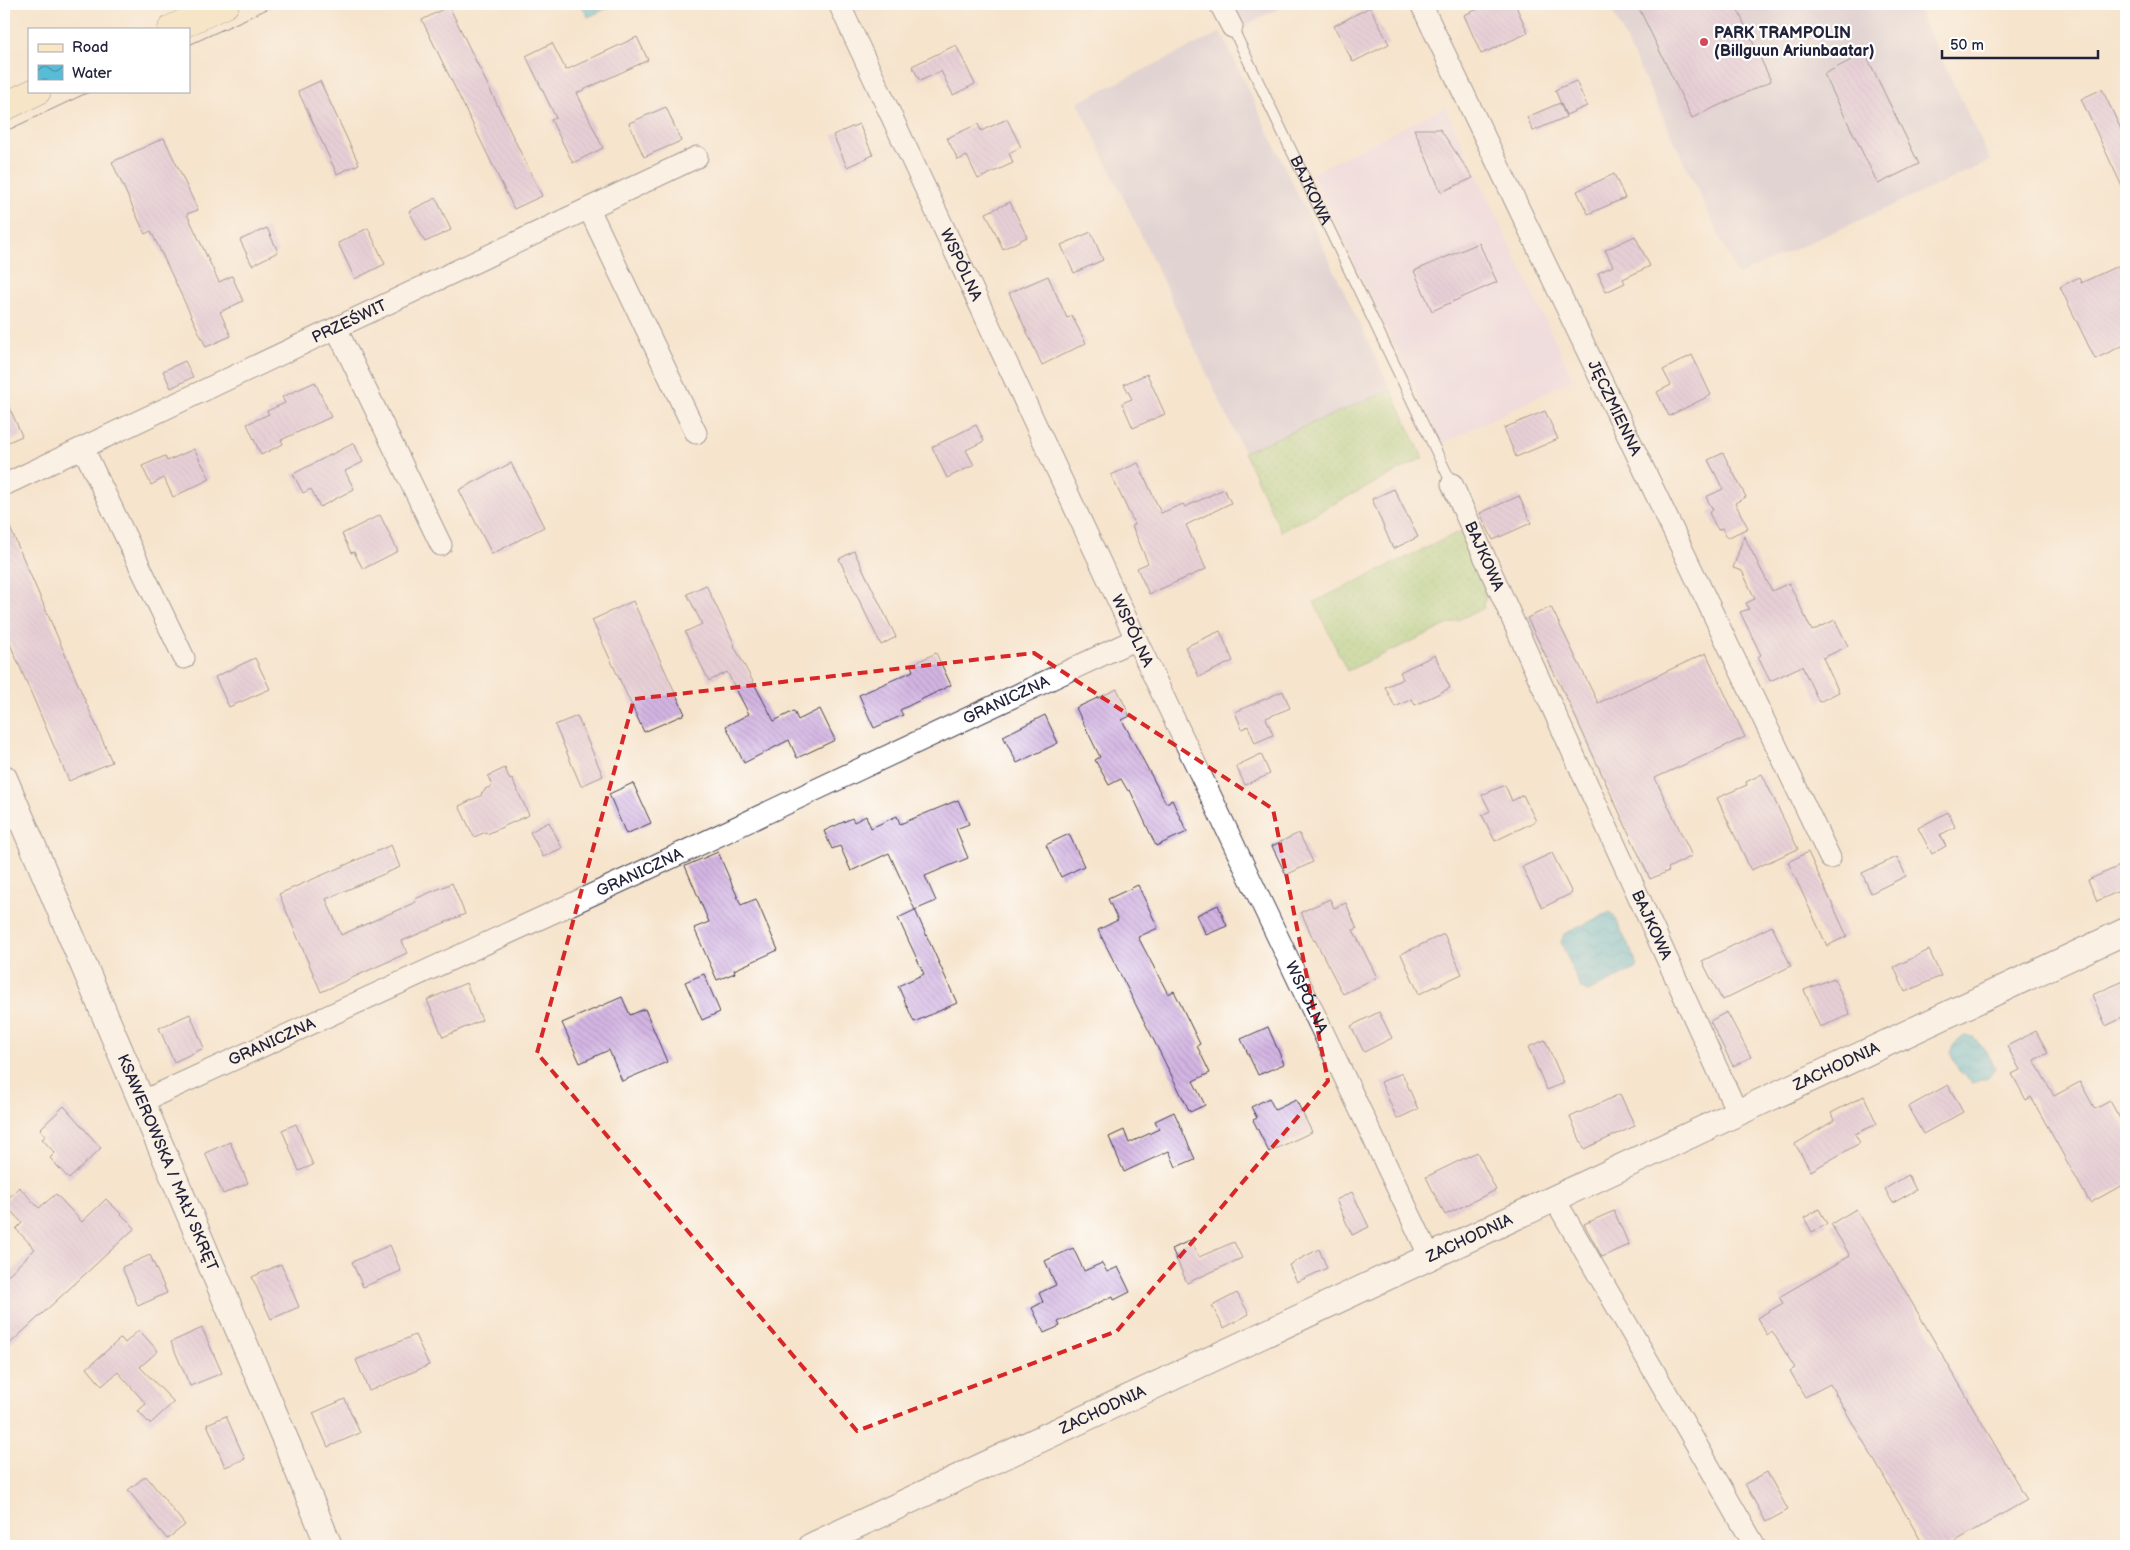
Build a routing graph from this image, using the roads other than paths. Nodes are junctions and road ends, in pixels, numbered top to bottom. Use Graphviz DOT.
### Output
graph roads {
  1 [pos="225,4"];
  2 [pos="839,4"];
  3 [pos="1220,4"];
  4 [pos="1421,4"];
  5 [pos="1232,27"];
  6 [pos="174,28"];
  7 [pos="35,92"];
  8 [pos="4,107"];
  9 [pos="697,157"];
  10 [pos="589,209"];
  11 [pos="336,328"];
  12 [pos="696,433"];
  13 [pos="82,448"];
  14 [pos="1452,484"];
  15 [pos="4,485"];
  16 [pos="441,545"];
  17 [pos="1136,639"];
  18 [pos="184,658"];
  19 [pos="4,778"];
  20 [pos="1830,858"];
  21 [pos="2126,931"];
  22 [pos="141,1102"];
  23 [pos="1737,1112"];
  24 [pos="1554,1198"];
  25 [pos="1430,1257"];
  26 [pos="328,1546"];
  27 [pos="812,1546"];
  28 [pos="1755,1546"];
  1 -- 6 [label="main road"];
  2 -- 17 [label="street, WSPÓLNA"];
  3 -- 5 [label="street, BAJKOWA"];
  4 -- 20 [label="street, JĘCZMIENNA"];
  5 -- 14 [label="lane, BAJKOWA"];
  7 -- 8 [label="main road"];
  9 -- 10 [label="street, PRZEŚWIT"];
  10 -- 11 [label="street, PRZEŚWIT"];
  10 -- 12 [label="street"];
  11 -- 13 [label="street, PRZEŚWIT"];
  11 -- 16 [label="street"];
  13 -- 15 [label="street, PRZEŚWIT"];
  13 -- 18 [label="street"];
  14 -- 23 [label="street, BAJKOWA"];
  17 -- 22 [label="street, GRANICZNA"];
  17 -- 25 [label="street, WSPÓLNA"];
  19 -- 22 [label="street, KSAWEROWSKA / MAŁY SKRĘT"];
  21 -- 23 [label="street, ZACHODNIA"];
  22 -- 26 [label="street, KSAWEROWSKA / MAŁY SKRĘT"];
  23 -- 24 [label="street, ZACHODNIA"];
  24 -- 25 [label="street, ZACHODNIA"];
  24 -- 28 [label="street"];
  25 -- 27 [label="street, ZACHODNIA"];
}
